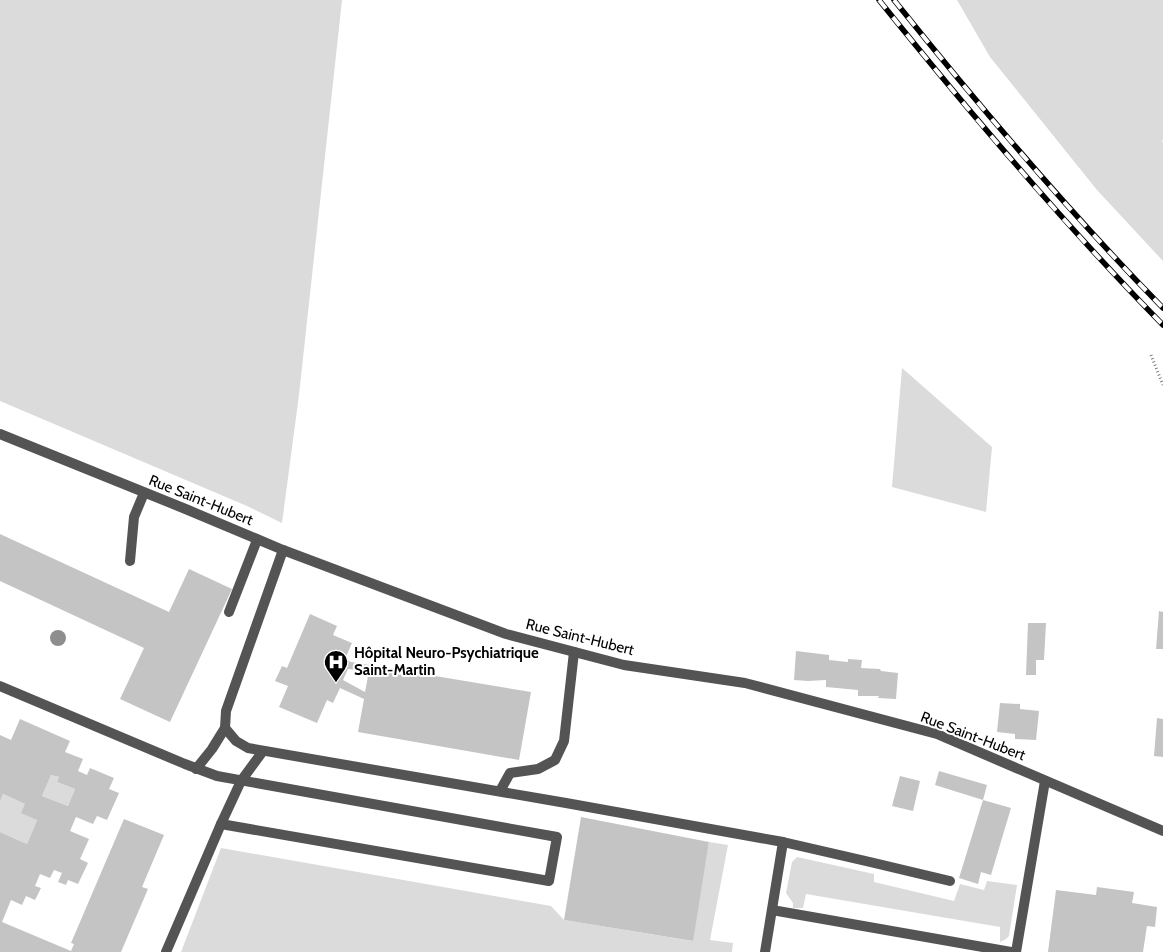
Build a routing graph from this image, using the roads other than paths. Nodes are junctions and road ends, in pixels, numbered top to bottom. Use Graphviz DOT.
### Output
graph roads {
  1 [pos="0,434"];
  2 [pos="144,493"];
  3 [pos="257,540"];
  4 [pos="283,550"];
  5 [pos="130,561"];
  6 [pos="228,612"];
  7 [pos="574,652"];
  8 [pos="0,686"];
  9 [pos="225,728"];
  10 [pos="263,751"];
  11 [pos="196,768"];
  12 [pos="241,781"];
  13 [pos="1045,781"];
  14 [pos="500,791"];
  15 [pos="221,824"];
  16 [pos="1163,831"];
  17 [pos="783,842"];
  18 [pos="950,881"];
  19 [pos="772,910"];
  20 [pos="166,952"];
  21 [pos="765,952"];
  22 [pos="1011,952"];
  23 [pos="1016,952"];
  1 -- 2 [label="street, Rue Saint-Hubert"];
  2 -- 3 [label="street, Rue Saint-Hubert"];
  2 -- 5 [label="street"];
  3 -- 4 [label="street, Rue Saint-Hubert"];
  3 -- 6 [label="street"];
  4 -- 7 [label="street, Rue Saint-Hubert"];
  4 -- 9 [label="street"];
  7 -- 13 [label="street, Rue Saint-Hubert"];
  7 -- 14 [label="street"];
  8 -- 11 [label="street"];
  9 -- 10 [label="street"];
  9 -- 11 [label="street"];
  10 -- 12 [label="street"];
  10 -- 14 [label="street"];
  11 -- 12 [label="street"];
  12 -- 15 [label="street"];
  12 -- 15 [label="street"];
  13 -- 16 [label="street, Rue Saint-Hubert"];
  13 -- 23 [label="street"];
  14 -- 17 [label="street"];
  15 -- 20 [label="street"];
  17 -- 18 [label="street"];
  17 -- 19 [label="street"];
  19 -- 21 [label="street"];
  19 -- 22 [label="street"];
}
